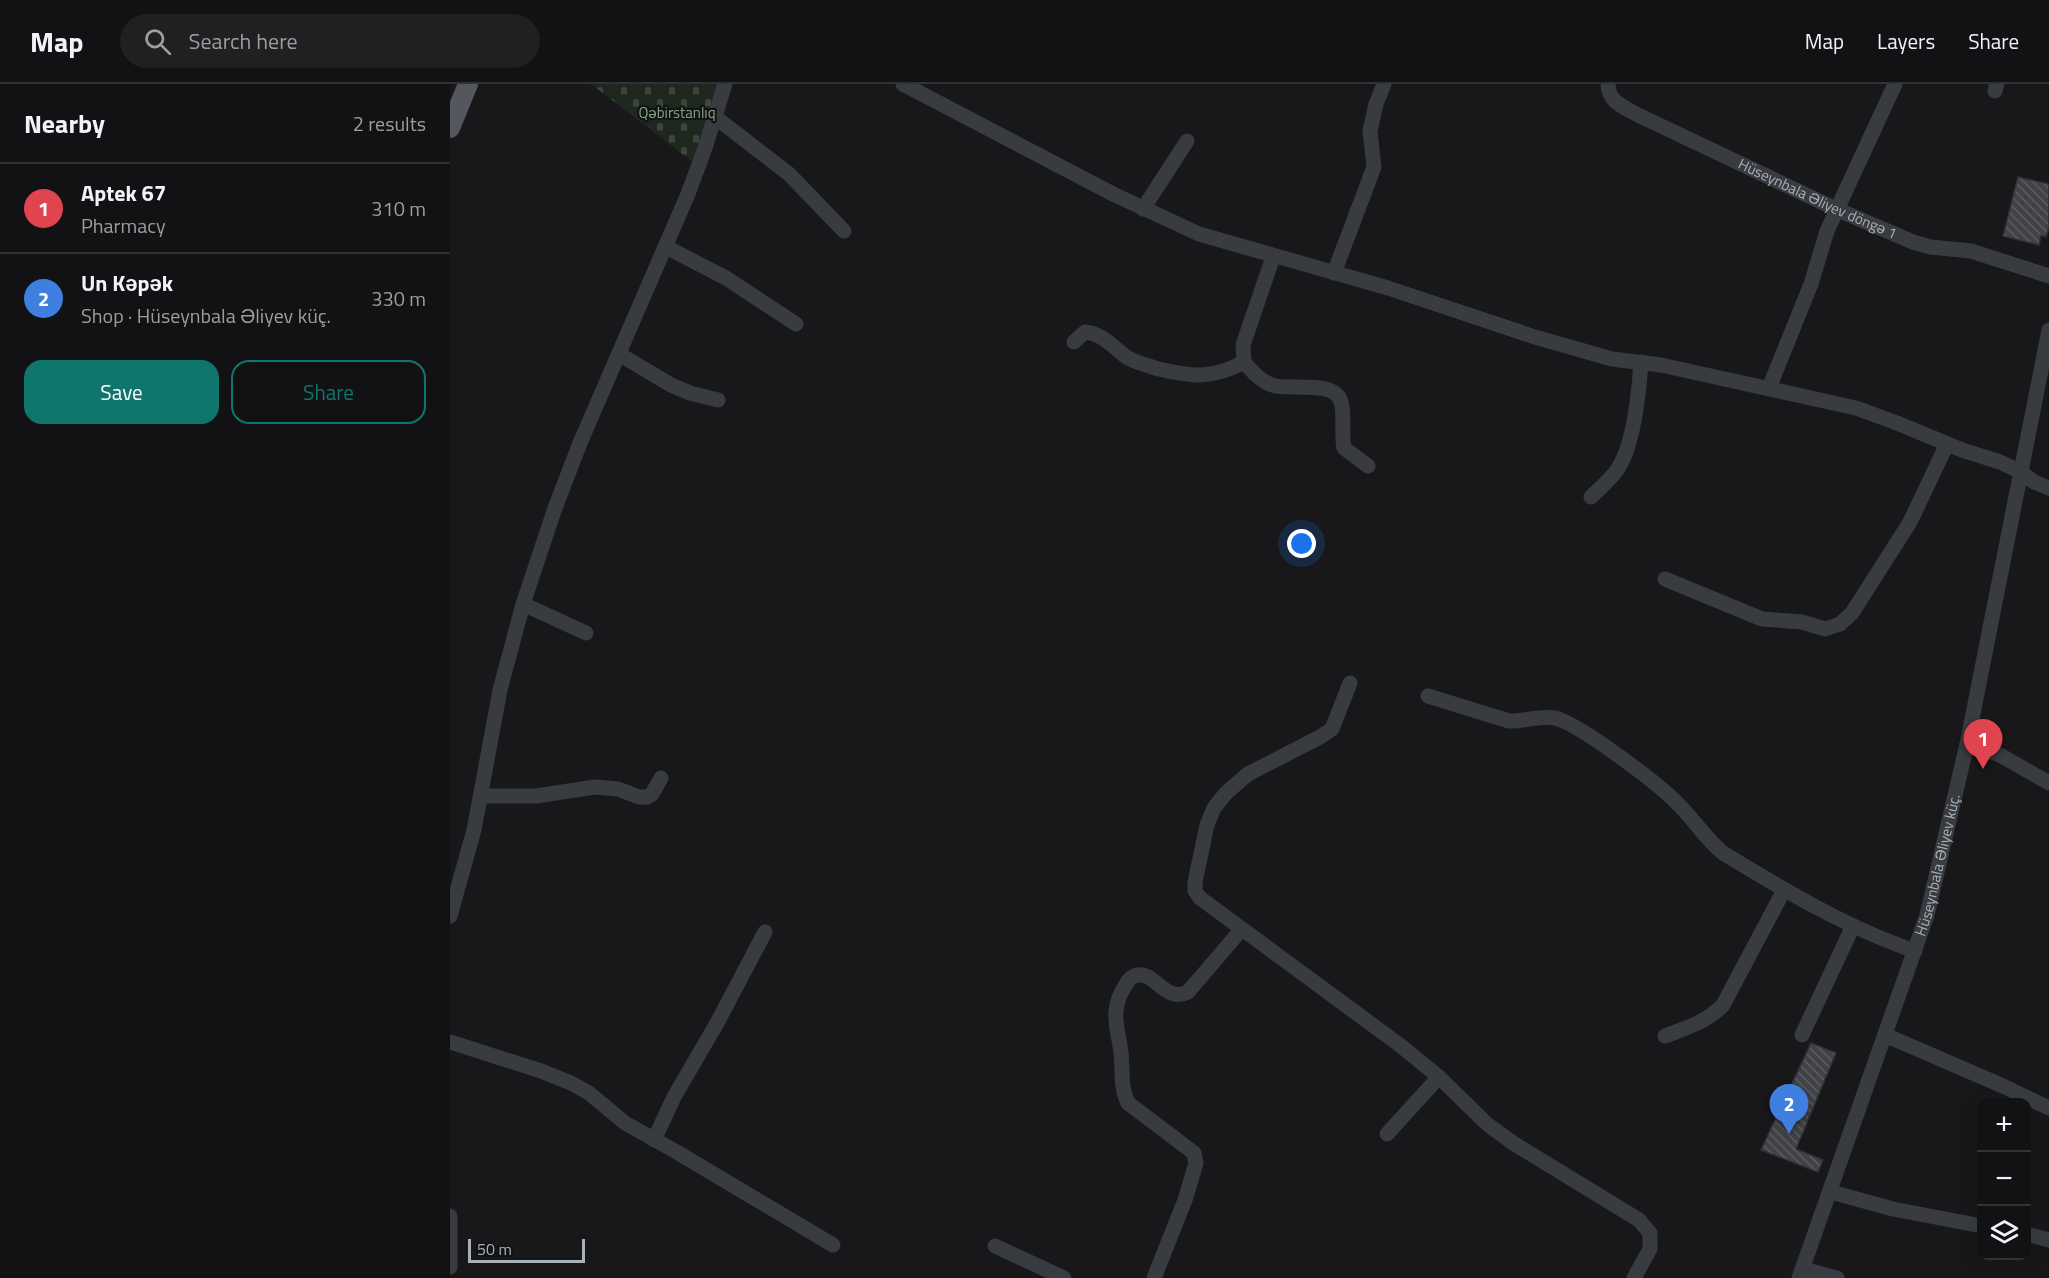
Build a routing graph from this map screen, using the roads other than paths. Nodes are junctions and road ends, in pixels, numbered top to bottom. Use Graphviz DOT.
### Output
graph roads {
  1 [pos="468,84"];
  2 [pos="725,84"];
  3 [pos="903,84"];
  4 [pos="1384,84"];
  5 [pos="1608,84"];
  6 [pos="1895,84"];
  7 [pos="715,117"];
  8 [pos="450,128"];
  9 [pos="1187,141"];
  10 [pos="1143,209"];
  11 [pos="1836,209"];
  12 [pos="844,231"];
  13 [pos="666,247"];
  14 [pos="1273,257"];
  15 [pos="1334,273"];
  16 [pos="2049,276"];
  17 [pos="796,324"];
  18 [pos="2049,330"];
  19 [pos="1074,342"];
  20 [pos="619,354"];
  21 [pos="1244,362"];
  22 [pos="1641,362"];
  23 [pos="1769,388"];
  24 [pos="718,400"];
  25 [pos="1947,444"];
  26 [pos="1368,466"];
  27 [pos="2021,472"];
  28 [pos="2049,488"];
  29 [pos="1591,497"];
  30 [pos="1665,579"];
  31 [pos="523,604"];
  32 [pos="586,633"];
  33 [pos="1350,683"];
  34 [pos="1428,696"];
  35 [pos="1967,744"];
  36 [pos="661,778"];
  37 [pos="2049,783"];
  38 [pos="481,796"];
  39 [pos="1784,890"];
  40 [pos="450,916"];
  41 [pos="1853,926"];
  42 [pos="1241,930"];
  43 [pos="765,932"];
  44 [pos="1915,951"];
  45 [pos="1802,1035"];
  46 [pos="1885,1035"];
  47 [pos="1665,1036"];
  48 [pos="450,1042"];
  49 [pos="1439,1077"];
  50 [pos="2049,1108"];
  51 [pos="1387,1134"];
  52 [pos="654,1140"];
  53 [pos="1831,1192"];
  54 [pos="450,1216"];
  55 [pos="1977,1225"];
  56 [pos="2031,1235"];
  57 [pos="2049,1240"];
  58 [pos="833,1245"];
  59 [pos="994,1246"];
  60 [pos="450,1267"];
  61 [pos="1801,1273"];
  62 [pos="1064,1278"];
  63 [pos="1154,1278"];
  64 [pos="1634,1278"];
  65 [pos="1837,1278"];
  1 -- 8 [label="main road"];
  2 -- 7 [label="street"];
  3 -- 10 [label="street"];
  4 -- 15 [label="street"];
  5 -- 11 [label="street, Hüseynbala Əliyev döngə 1"];
  6 -- 11 [label="street"];
  7 -- 12 [label="street"];
  7 -- 13 [label="street"];
  9 -- 10 [label="street"];
  10 -- 14 [label="street"];
  11 -- 16 [label="street, Hüseynbala Əliyev döngə 1"];
  11 -- 23 [label="street"];
  13 -- 17 [label="street"];
  13 -- 20 [label="street"];
  14 -- 15 [label="street"];
  14 -- 21 [label="street"];
  15 -- 22 [label="street"];
  18 -- 27 [label="street, Hüseynbala Əliyev küç."];
  19 -- 21 [label="street"];
  20 -- 24 [label="street"];
  20 -- 31 [label="street"];
  21 -- 26 [label="street"];
  22 -- 23 [label="street"];
  22 -- 29 [label="street"];
  23 -- 25 [label="street"];
  25 -- 27 [label="street"];
  25 -- 30 [label="street"];
  27 -- 28 [label="street"];
  27 -- 35 [label="street, Hüseynbala Əliyev küç."];
  31 -- 32 [label="street"];
  31 -- 38 [label="street"];
  33 -- 42 [label="street"];
  34 -- 39 [label="street"];
  35 -- 37 [label="street"];
  35 -- 44 [label="street, Hüseynbala Əliyev küç."];
  36 -- 38 [label="street"];
  38 -- 40 [label="street"];
  39 -- 41 [label="street"];
  39 -- 47 [label="street"];
  41 -- 44 [label="street"];
  41 -- 45 [label="street"];
  42 -- 49 [label="street"];
  42 -- 63 [label="street"];
  43 -- 52 [label="street"];
  44 -- 46 [label="street, Hüseynbala Əliyev küç."];
  46 -- 50 [label="street"];
  46 -- 53 [label="street, Hüseynbala Əliyev küç."];
  48 -- 52 [label="street"];
  49 -- 51 [label="street"];
  49 -- 64 [label="street"];
  52 -- 58 [label="street"];
  53 -- 55 [label="street"];
  53 -- 61 [label="street, Hüseynbala Əliyev küç."];
  54 -- 60 [label="street"];
  56 -- 57 [label="street"];
  59 -- 62 [label="street"];
  61 -- 65 [label="street"];
}
